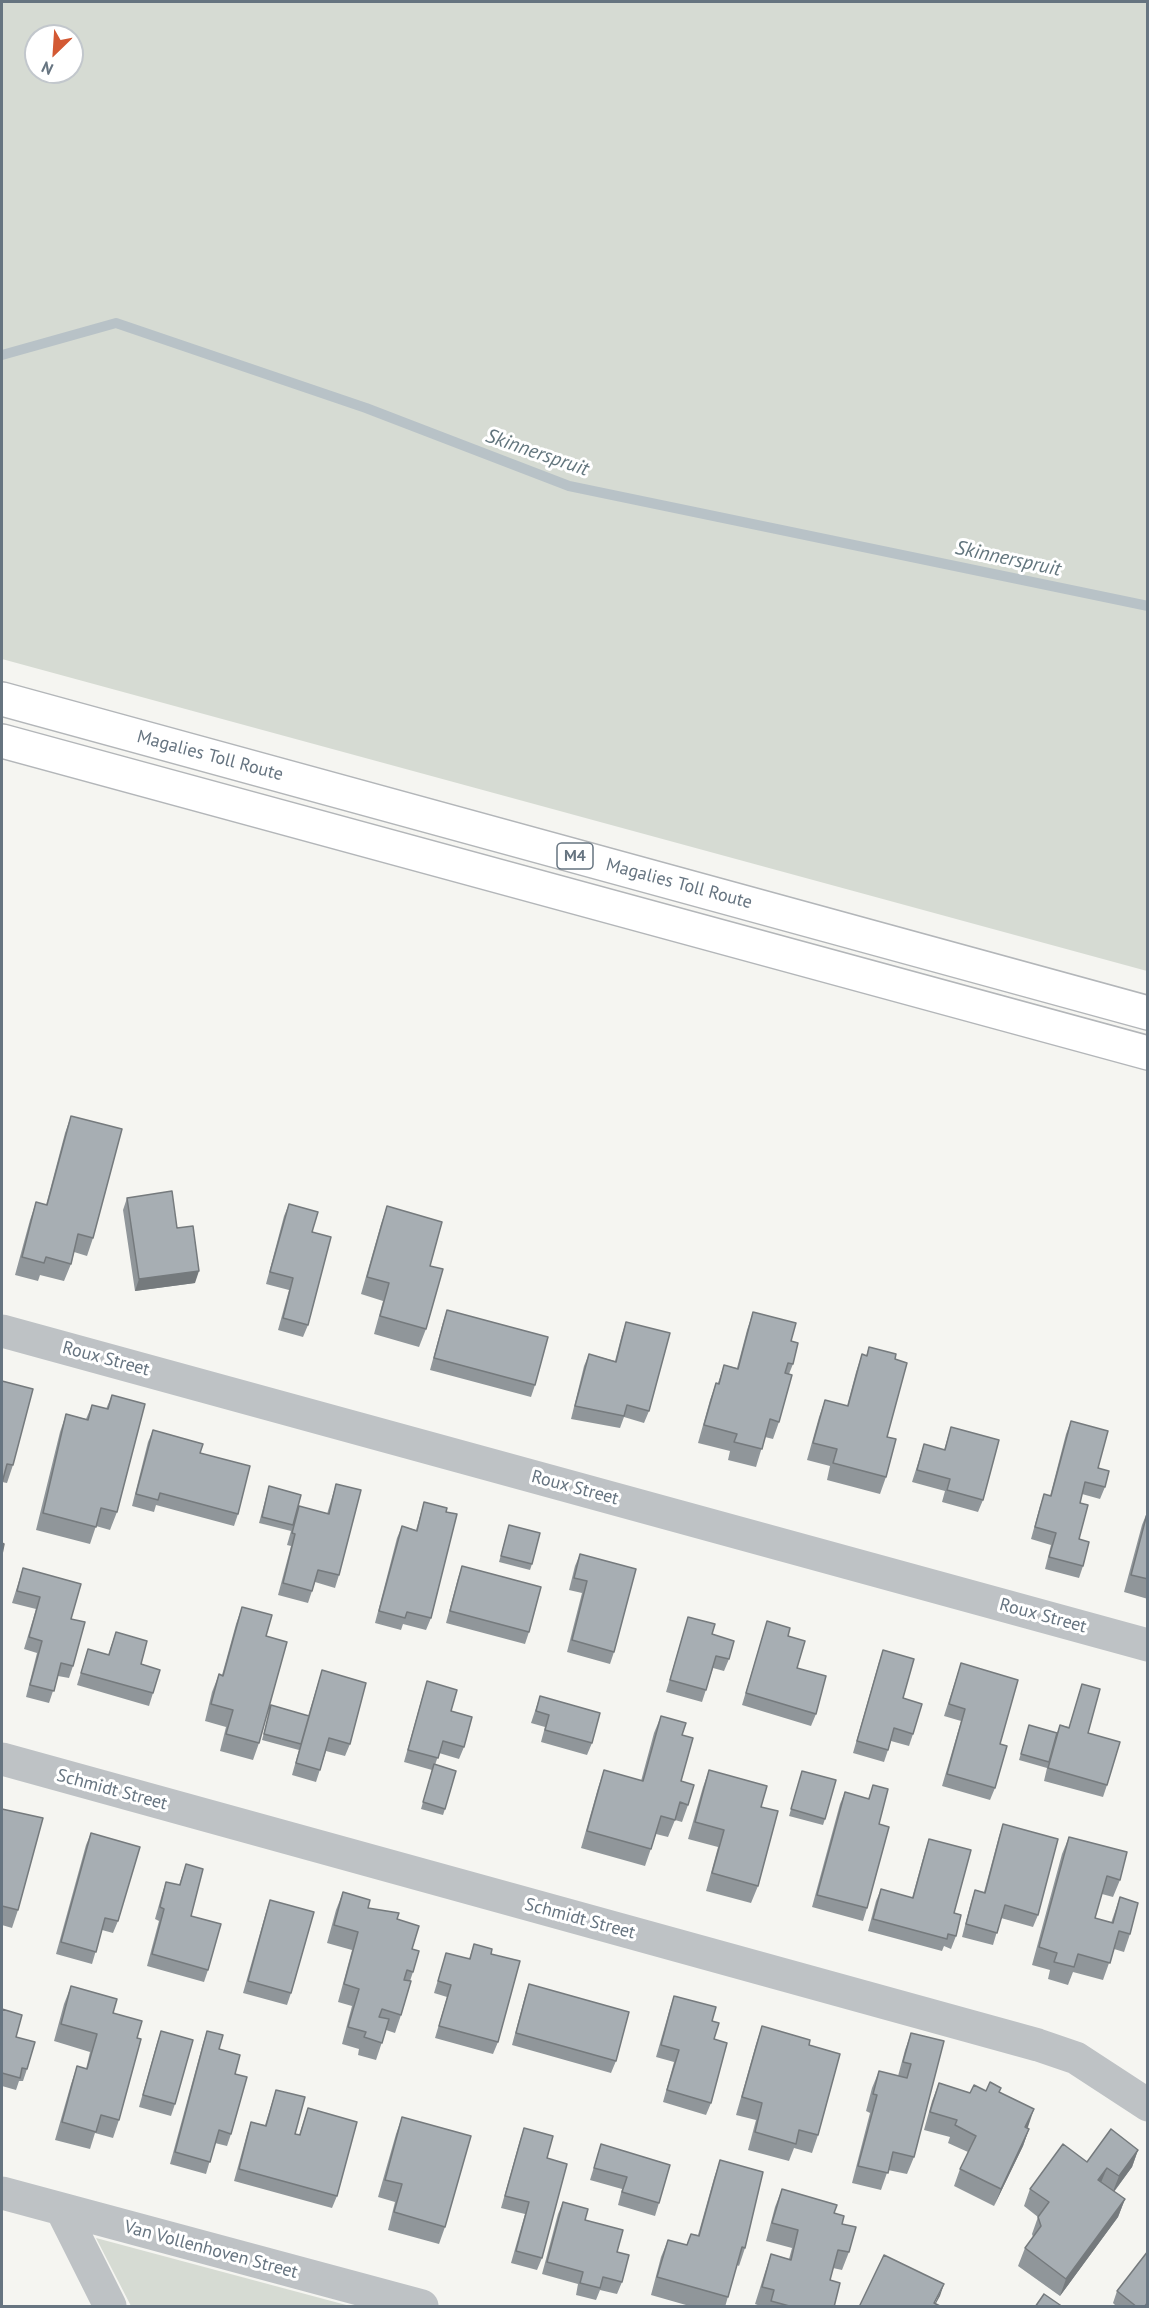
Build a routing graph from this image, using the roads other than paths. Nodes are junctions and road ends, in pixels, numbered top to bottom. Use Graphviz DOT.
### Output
graph roads {
  1 [pos="2,699"];
  2 [pos="2,741"];
  3 [pos="1148,1013"];
  4 [pos="1148,1053"];
  5 [pos="2,1331"];
  6 [pos="1148,1645"];
  7 [pos="2,1759"];
  8 [pos="1148,2105"];
  9 [pos="2,2193"];
  10 [pos="62,2210"];
  11 [pos="110,2307"];
  12 [pos="422,2307"];
  1 -- 3 [label="highway, Magalies Toll Route / M4"];
  2 -- 4 [label="highway, M4"];
  5 -- 6 [label="street, Roux Street"];
  7 -- 8 [label="street, Schmidt Street"];
  9 -- 10 [label="street, Van Vollenhoven Street"];
  10 -- 11 [label="street"];
  10 -- 12 [label="street, Van Vollenhoven Street"];
}
